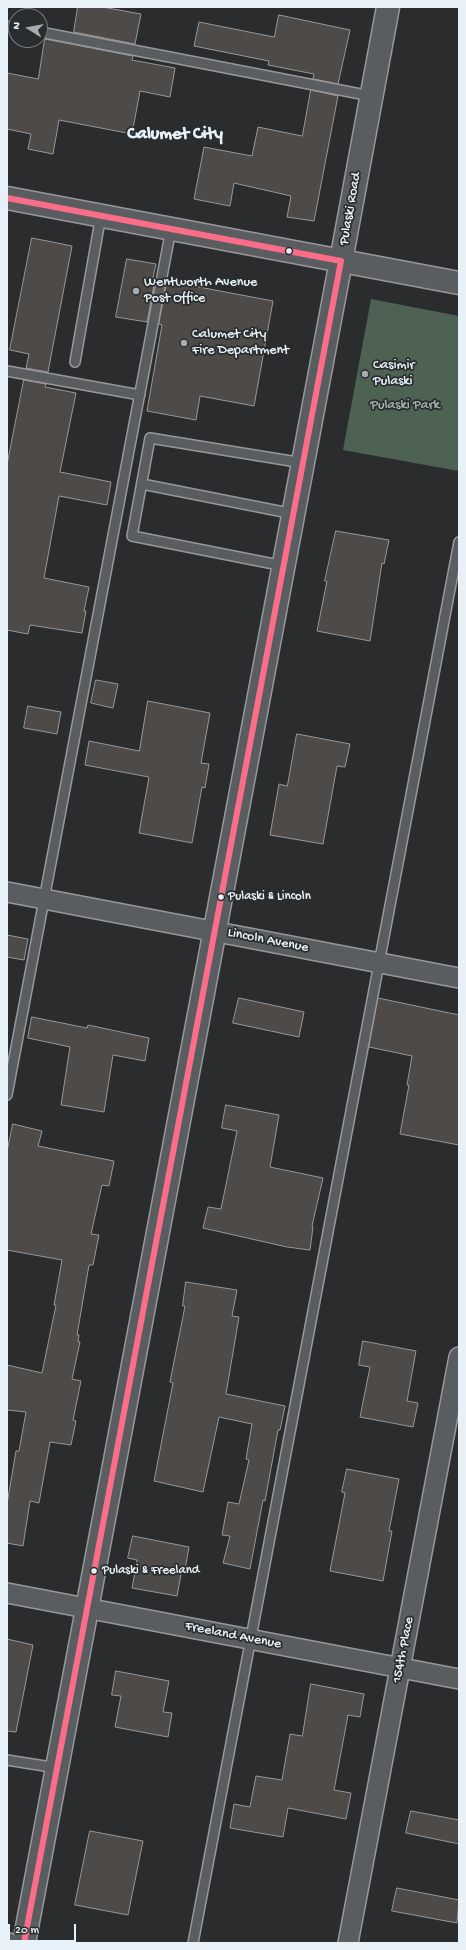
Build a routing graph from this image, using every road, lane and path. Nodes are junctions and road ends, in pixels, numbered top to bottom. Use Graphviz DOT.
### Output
graph roads {
  1 [pos="388,7"];
  2 [pos="48,34"];
  3 [pos="371,96"];
  4 [pos="7,198"];
  5 [pos="101,215"];
  6 [pos="171,229"];
  7 [pos="342,261"];
  8 [pos="459,283"];
  9 [pos="75,362"];
  10 [pos="7,371"];
  11 [pos="140,395"];
  12 [pos="303,463"];
  13 [pos="142,484"];
  14 [pos="294,514"];
  15 [pos="459,542"];
  16 [pos="284,566"];
  17 [pos="7,892"];
  18 [pos="44,899"];
  19 [pos="215,931"];
  20 [pos="379,962"];
  21 [pos="459,978"];
  22 [pos="7,1095"];
  23 [pos="459,1357"];
  24 [pos="7,1593"];
  25 [pos="87,1608"];
  26 [pos="250,1640"];
  27 [pos="400,1668"];
  28 [pos="459,1679"];
  29 [pos="7,1760"];
  30 [pos="57,1768"];
  31 [pos="24,1943"];
  32 [pos="193,1943"];
  33 [pos="348,1943"];
  1 -- 3 [label="street, Pulaski Road"];
  2 -- 3 [label="lane"];
  3 -- 7 [label="street, Pulaski Road"];
  4 -- 5 [label="street"];
  5 -- 6 [label="street"];
  5 -- 9 [label="lane"];
  6 -- 7 [label="street"];
  6 -- 11 [label="lane"];
  7 -- 8 [label="street"];
  7 -- 12 [label="street, Pulaski Road"];
  10 -- 11 [label="lane"];
  11 -- 18 [label="lane"];
  12 -- 13 [label="lane"];
  12 -- 14 [label="street, Pulaski Road"];
  13 -- 14 [label="lane"];
  13 -- 16 [label="lane"];
  14 -- 16 [label="street, Pulaski Road"];
  15 -- 20 [label="lane"];
  16 -- 19 [label="street, Pulaski Road"];
  17 -- 18 [label="street, Lincoln Avenue"];
  18 -- 19 [label="street, Lincoln Avenue"];
  18 -- 22 [label="lane"];
  19 -- 20 [label="street, Lincoln Avenue"];
  19 -- 25 [label="street, Pulaski Road"];
  20 -- 21 [label="street, Lincoln Avenue"];
  20 -- 26 [label="lane"];
  23 -- 27 [label="street, 154th Place"];
  24 -- 25 [label="street, Freeland Avenue"];
  25 -- 26 [label="street, Freeland Avenue"];
  25 -- 30 [label="street, Pulaski Road"];
  26 -- 27 [label="street, Freeland Avenue"];
  26 -- 32 [label="lane"];
  27 -- 28 [label="street, Freeland Avenue"];
  27 -- 33 [label="street, 154th Place"];
  29 -- 30 [label="lane"];
  30 -- 31 [label="street, Pulaski Road"];
}
